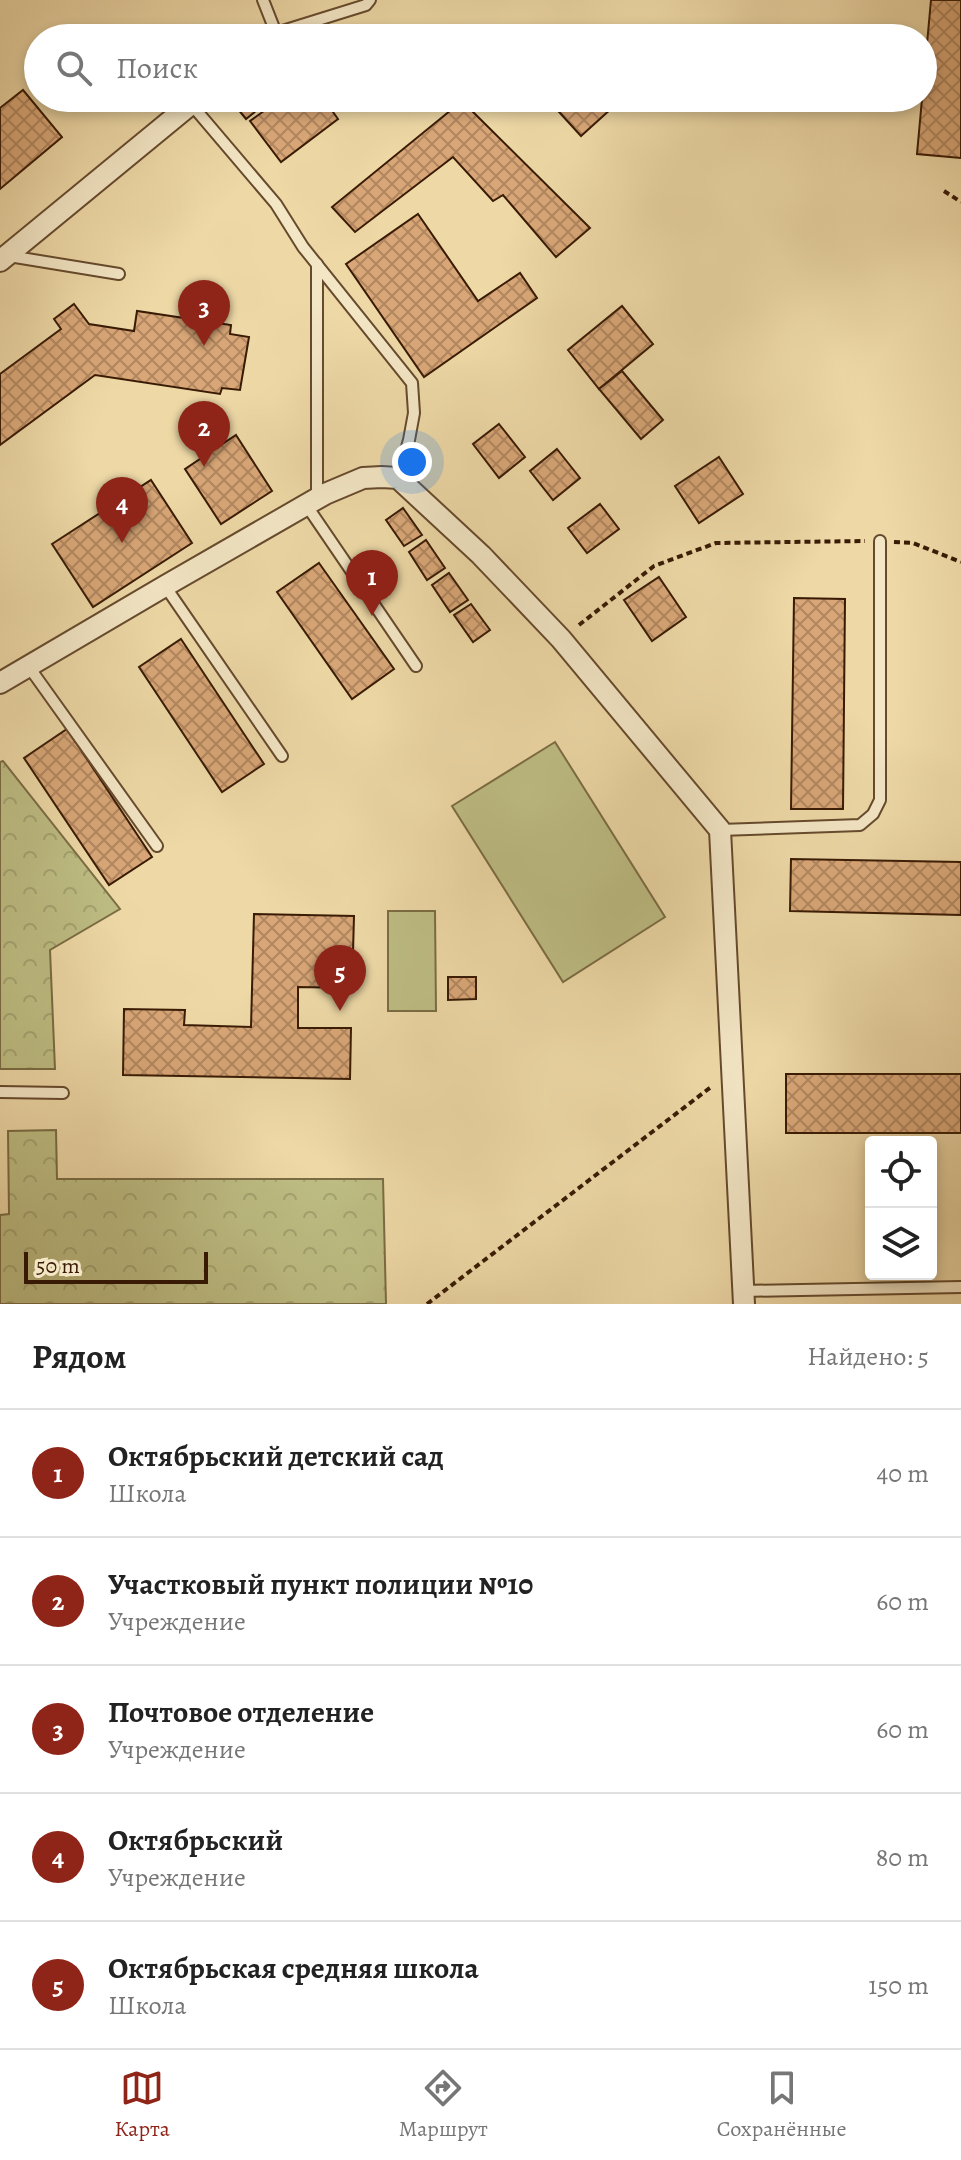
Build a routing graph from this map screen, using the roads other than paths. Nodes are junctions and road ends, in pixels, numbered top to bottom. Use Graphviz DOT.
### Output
graph roads {
  1 [pos="263,0"];
  2 [pos="370,0"];
  3 [pos="271,24"];
  4 [pos="308,24"];
  5 [pos="183,112"];
  6 [pos="205,112"];
  7 [pos="4,258"];
  8 [pos="317,264"];
  9 [pos="119,274"];
  10 [pos="398,478"];
  11 [pos="312,503"];
  12 [pos="880,541"];
  13 [pos="165,586"];
  14 [pos="416,666"];
  15 [pos="29,667"];
  16 [pos="0,683"];
  17 [pos="282,756"];
  18 [pos="720,830"];
  19 [pos="157,846"];
  20 [pos="0,1092"];
  21 [pos="63,1093"];
  22 [pos="961,1287"];
  23 [pos="743,1298"];
  1 -- 3 [label="lane"];
  2 -- 4 [label="lane"];
  5 -- 7 [label="street"];
  6 -- 8 [label="lane"];
  7 -- 9 [label="lane"];
  8 -- 10 [label="lane"];
  8 -- 11 [label="lane"];
  10 -- 11 [label="street"];
  10 -- 18 [label="street"];
  11 -- 13 [label="street"];
  11 -- 14 [label="lane"];
  12 -- 18 [label="lane"];
  13 -- 15 [label="street"];
  13 -- 17 [label="lane"];
  15 -- 16 [label="street"];
  15 -- 19 [label="lane"];
  18 -- 23 [label="street"];
  20 -- 21 [label="lane"];
  22 -- 23 [label="lane"];
}
